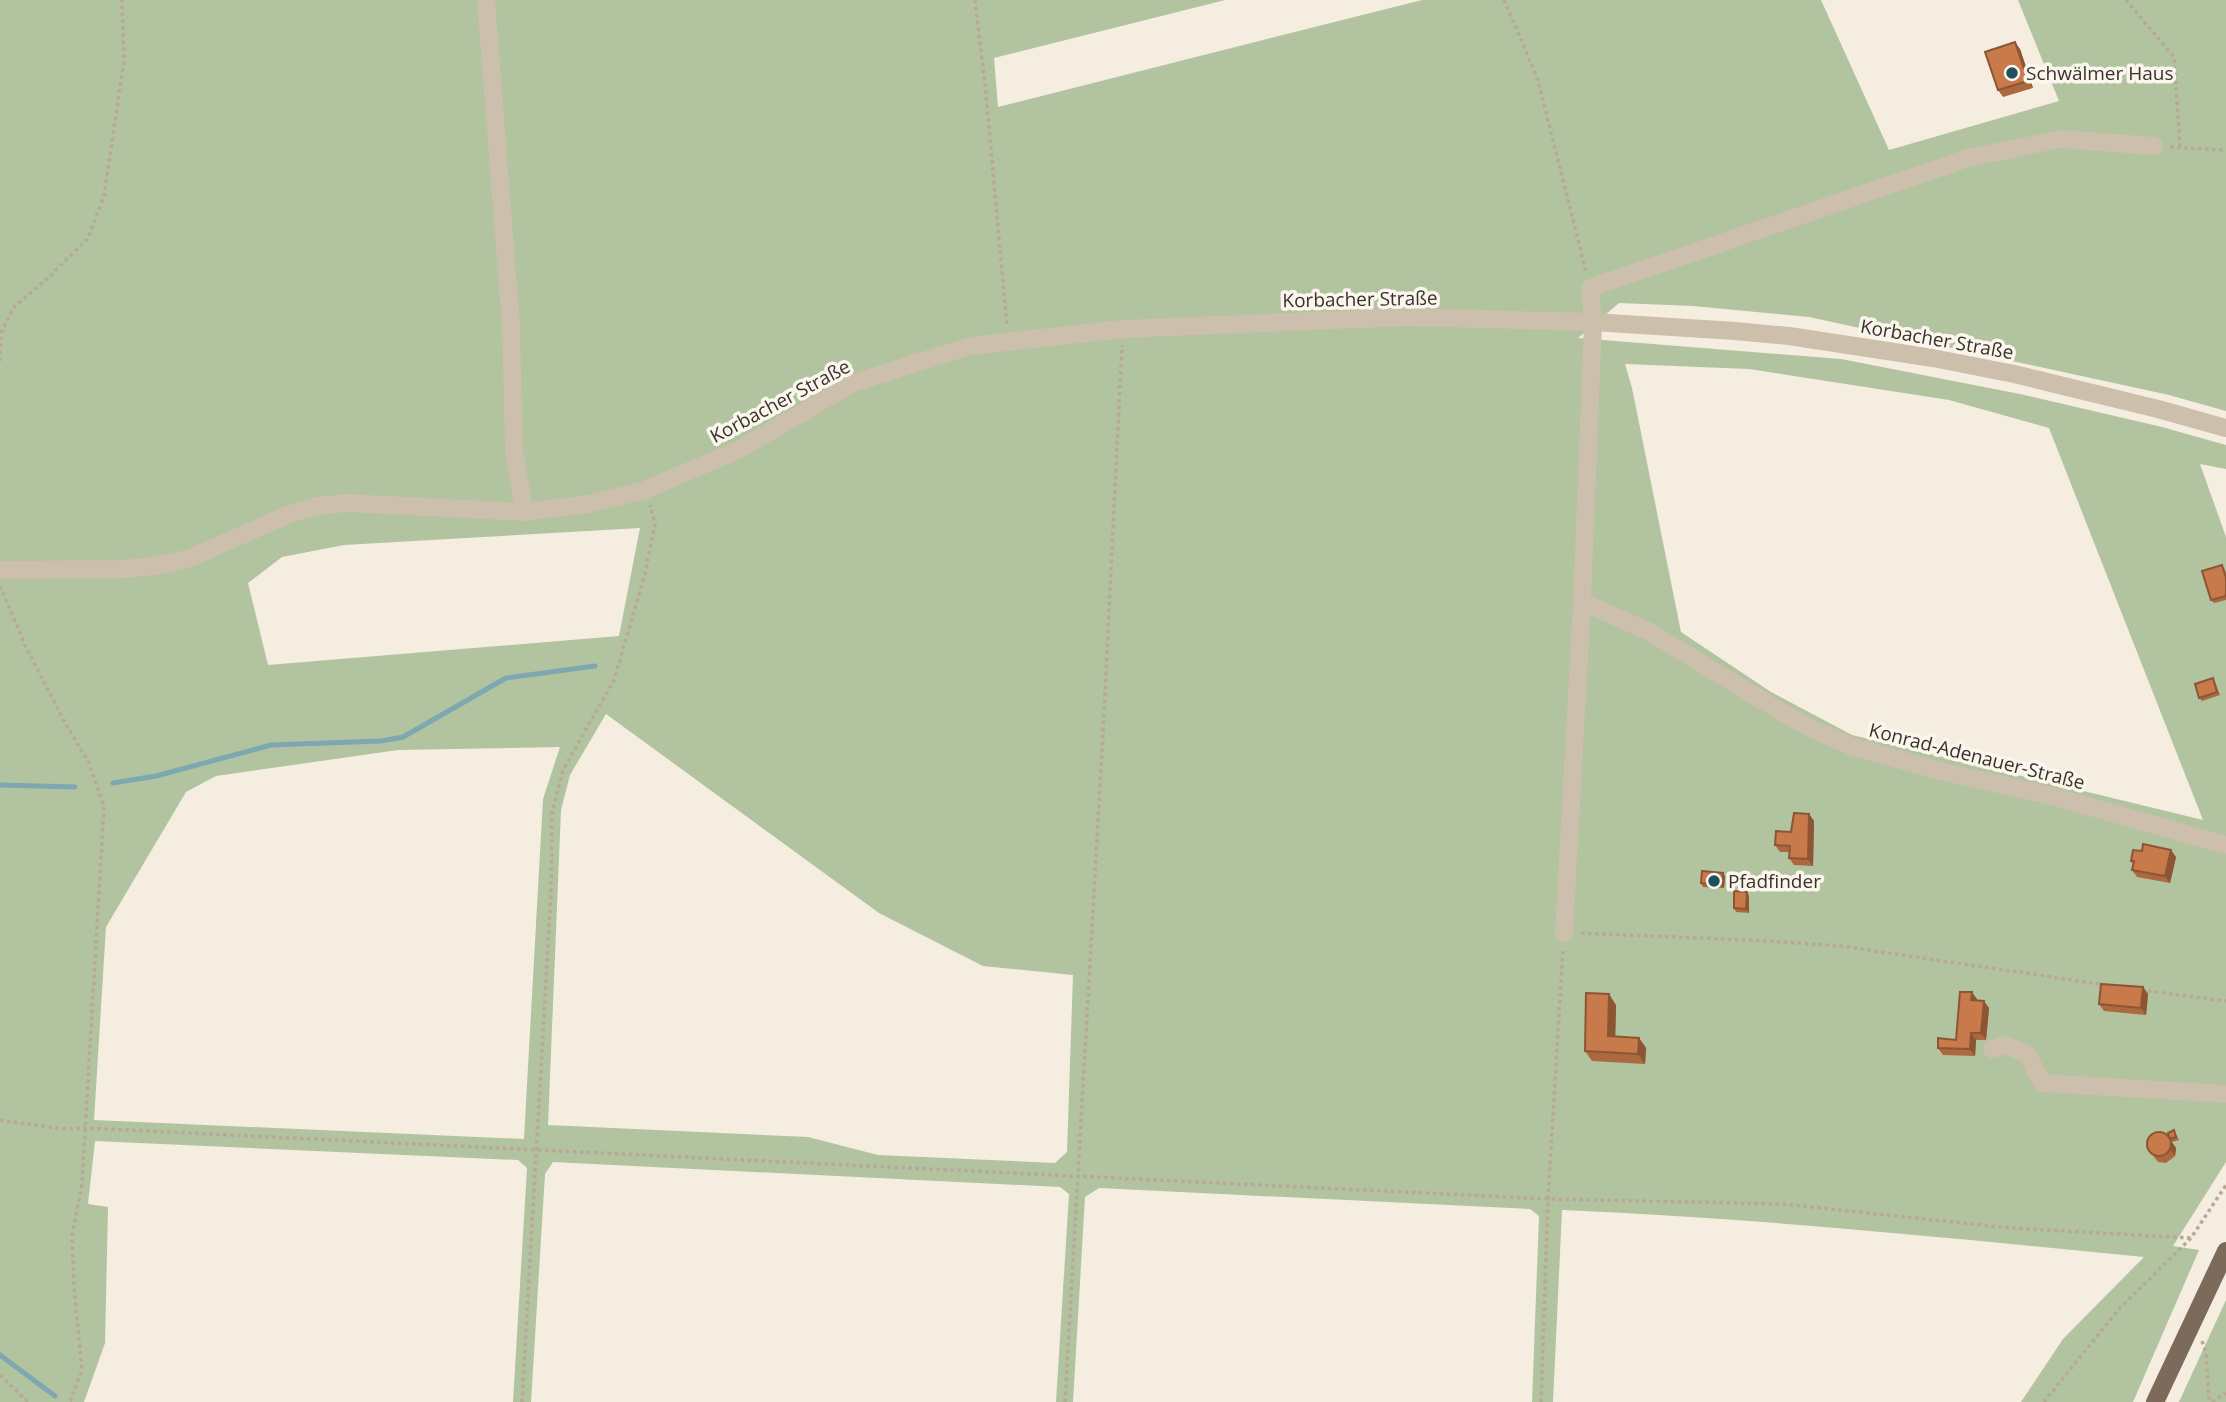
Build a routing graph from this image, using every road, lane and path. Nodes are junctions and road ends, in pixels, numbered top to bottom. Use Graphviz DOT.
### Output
graph roads {
  1 [pos="122,0"];
  2 [pos="486,0"];
  3 [pos="975,0"];
  4 [pos="1504,0"];
  5 [pos="2126,0"];
  6 [pos="2154,146"];
  7 [pos="2180,147"];
  8 [pos="2226,150"];
  9 [pos="1590,288"];
  10 [pos="1593,322"];
  11 [pos="1123,328"];
  12 [pos="1008,342"];
  13 [pos="0,361"];
  14 [pos="2226,428"];
  15 [pos="645,490"];
  16 [pos="524,512"];
  17 [pos="0,570"];
  18 [pos="0,586"];
  19 [pos="1582,602"];
  20 [pos="2226,845"];
  21 [pos="1564,933"];
  22 [pos="2117,987"];
  23 [pos="2131,988"];
  24 [pos="2226,1001"];
  25 [pos="1992,1049"];
  26 [pos="2226,1094"];
  27 [pos="0,1120"];
  28 [pos="86,1128"];
  29 [pos="536,1150"];
  30 [pos="1077,1176"];
  31 [pos="2226,1185"];
  32 [pos="1548,1199"];
  33 [pos="2191,1238"];
  34 [pos="2226,1251"];
  35 [pos="2194,1320"];
  36 [pos="0,1375"];
  37 [pos="2226,1393"];
  38 [pos="28,1402"];
  39 [pos="70,1402"];
  40 [pos="523,1402"];
  41 [pos="1065,1402"];
  42 [pos="1541,1402"];
  43 [pos="2043,1402"];
  44 [pos="2155,1402"];
  45 [pos="2210,1402"];
  1 -- 13 [label="path"];
  2 -- 16 [label="street"];
  3 -- 12 [label="path"];
  4 -- 9 [label="path"];
  5 -- 7 [label="path"];
  6 -- 7 [label="path"];
  6 -- 9 [label="street"];
  7 -- 8 [label="path"];
  9 -- 10 [label="street"];
  10 -- 11 [label="street, Korbacher Straße"];
  10 -- 14 [label="street, Korbacher Straße"];
  10 -- 19 [label="street"];
  11 -- 12 [label="street, Korbacher Straße"];
  11 -- 30 [label="path"];
  12 -- 15 [label="street, Korbacher Straße"];
  15 -- 16 [label="street, Korbacher Straße"];
  15 -- 29 [label="path"];
  16 -- 17 [label="street, Korbacher Straße"];
  18 -- 28 [label="path"];
  19 -- 20 [label="street, Konrad-Adenauer-Straße"];
  19 -- 21 [label="street"];
  21 -- 22 [label="path"];
  21 -- 32 [label="path"];
  23 -- 24 [label="path"];
  25 -- 26 [label="street"];
  27 -- 28 [label="path"];
  28 -- 29 [label="path"];
  28 -- 39 [label="path"];
  29 -- 30 [label="path"];
  29 -- 40 [label="path"];
  30 -- 32 [label="path"];
  30 -- 41 [label="path"];
  31 -- 33 [label="path"];
  32 -- 33 [label="path"];
  32 -- 42 [label="path"];
  33 -- 43 [label="path"];
  34 -- 35 [label="main road"];
  35 -- 44 [label="main road"];
  35 -- 45 [label="path"];
  36 -- 38 [label="path"];
  37 -- 45 [label="path"];
}
